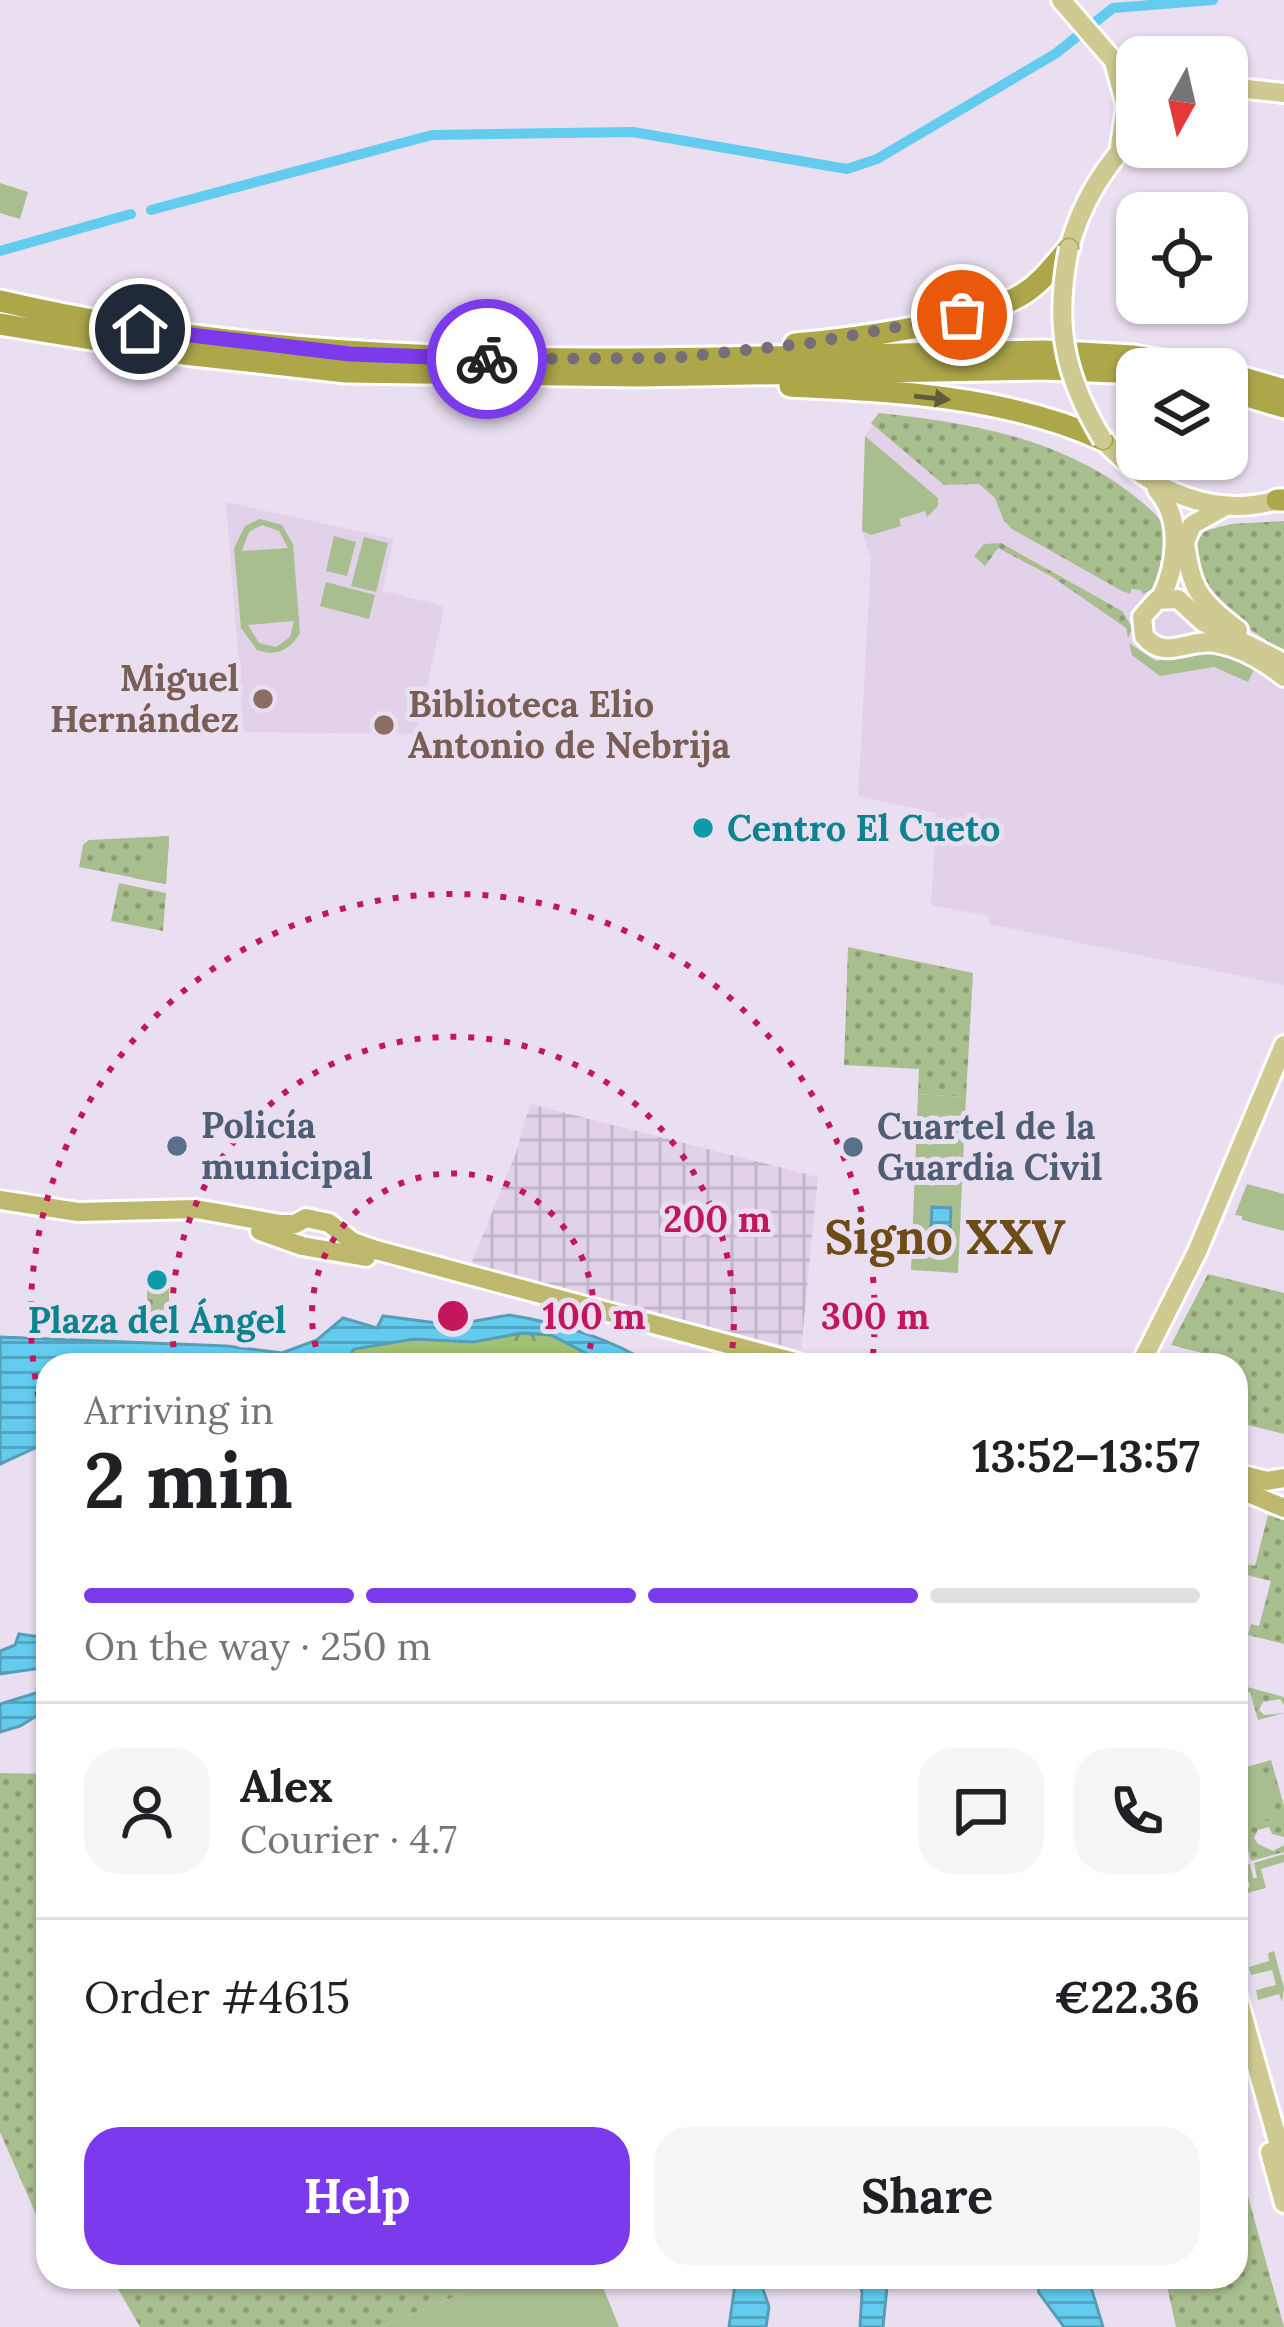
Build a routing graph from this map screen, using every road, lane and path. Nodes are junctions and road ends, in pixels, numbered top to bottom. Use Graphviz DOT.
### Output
graph roads {
  1 [pos="1061,0"];
  2 [pos="1114,61"];
  3 [pos="1116,68"];
  4 [pos="1248,89"];
  5 [pos="1284,93"];
  6 [pos="1116,155"];
  7 [pos="1069,248"];
  8 [pos="0,301"];
  9 [pos="0,324"];
  10 [pos="192,346"];
  11 [pos="1116,355"];
  12 [pos="673,358"];
  13 [pos="1116,372"];
  14 [pos="640,376"];
  15 [pos="1248,379"];
  16 [pos="1284,390"];
  17 [pos="1248,396"];
  18 [pos="1284,407"];
  19 [pos="1103,440"];
  20 [pos="1116,452"];
  21 [pos="1147,480"];
  22 [pos="1148,480"];
  23 [pos="1282,499"];
  24 [pos="1227,506"];
  25 [pos="1185,541"];
  26 [pos="1161,598"];
  27 [pos="1189,609"];
  28 [pos="1248,642"];
  29 [pos="1186,643"];
  30 [pos="1284,663"];
  31 [pos="1284,677"];
  32 [pos="1284,1045"];
  33 [pos="1284,1073"];
  34 [pos="0,1200"];
  35 [pos="0,1209"];
  36 [pos="294,1233"];
  37 [pos="335,1242"];
  38 [pos="721,1353"];
  39 [pos="760,1353"];
  40 [pos="1146,1353"];
  41 [pos="1159,1353"];
  42 [pos="1272,1485"];
  43 [pos="1284,1508"];
  44 [pos="1248,2035"];
  45 [pos="1248,2075"];
  46 [pos="1284,2163"];
  47 [pos="1284,2203"];
  1 -- 2 [label="main road"];
  2 -- 3 [label="main road"];
  4 -- 5 [label="main road"];
  6 -- 7 [label="main road"];
  7 -- 12 [label="highway"];
  7 -- 19 [label="main road, bridge"];
  8 -- 10 [label="highway"];
  9 -- 10 [label="highway"];
  10 -- 12 [label="highway"];
  10 -- 14 [label="highway"];
  11 -- 12 [label="highway"];
  13 -- 14 [label="highway"];
  14 -- 19 [label="highway, one-way"];
  15 -- 16 [label="highway"];
  17 -- 18 [label="highway"];
  19 -- 20 [label="main road"];
  21 -- 26 [label="main road"];
  22 -- 24 [label="main road"];
  23 -- 24 [label="main road"];
  24 -- 25 [label="main road"];
  25 -- 27 [label="main road"];
  25 -- 28 [label="main road"];
  26 -- 27 [label="main road"];
  26 -- 29 [label="main road"];
  27 -- 28 [label="main road"];
  27 -- 29 [label="main road"];
  28 -- 30 [label="main road"];
  29 -- 31 [label="main road"];
  32 -- 40 [label="main road"];
  33 -- 41 [label="main road"];
  34 -- 36 [label="highway"];
  35 -- 36 [label="highway"];
  36 -- 37 [label="highway"];
  36 -- 37 [label="highway"];
  37 -- 38 [label="highway"];
  37 -- 39 [label="highway"];
  42 -- 43 [label="highway"];
  44 -- 46 [label="main road"];
  45 -- 47 [label="main road"];
}
